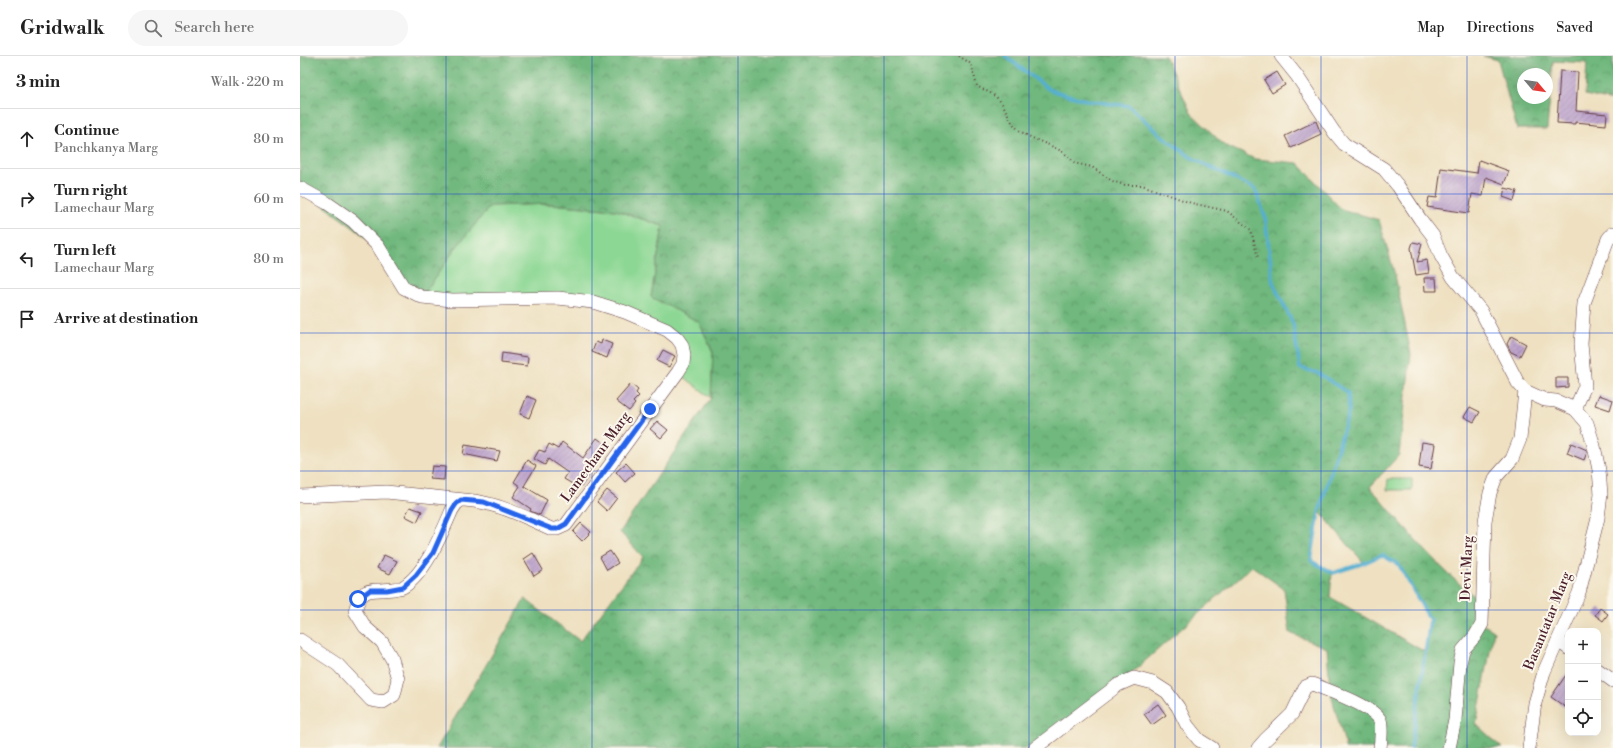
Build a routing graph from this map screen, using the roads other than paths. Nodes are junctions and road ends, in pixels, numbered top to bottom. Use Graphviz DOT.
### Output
graph roads {
  1 [pos="1281,56"];
  2 [pos="300,188"];
  3 [pos="1613,233"];
  4 [pos="1525,391"];
  5 [pos="1575,409"];
  6 [pos="300,496"];
  7 [pos="461,500"];
  8 [pos="300,640"];
  9 [pos="1563,644"];
  10 [pos="1601,672"];
  11 [pos="1613,680"];
  12 [pos="1035,748"];
  13 [pos="1212,748"];
  14 [pos="1258,748"];
  15 [pos="1380,748"];
  16 [pos="1449,748"];
  17 [pos="1529,748"];
  1 -- 4 [label="street, Basantatar Marg"];
  2 -- 7 [label="street, Lamechaur Marg"];
  3 -- 5 [label="street"];
  4 -- 5 [label="street, Basantatar Marg"];
  4 -- 16 [label="street, Devi Marg"];
  5 -- 9 [label="street, Basantatar Marg"];
  6 -- 7 [label="street, Lamechaur Marg"];
  7 -- 8 [label="street"];
  9 -- 17 [label="street, Basantatar Marg"];
  10 -- 11 [label="street"];
  12 -- 13 [label="street"];
  14 -- 15 [label="street"];
}
